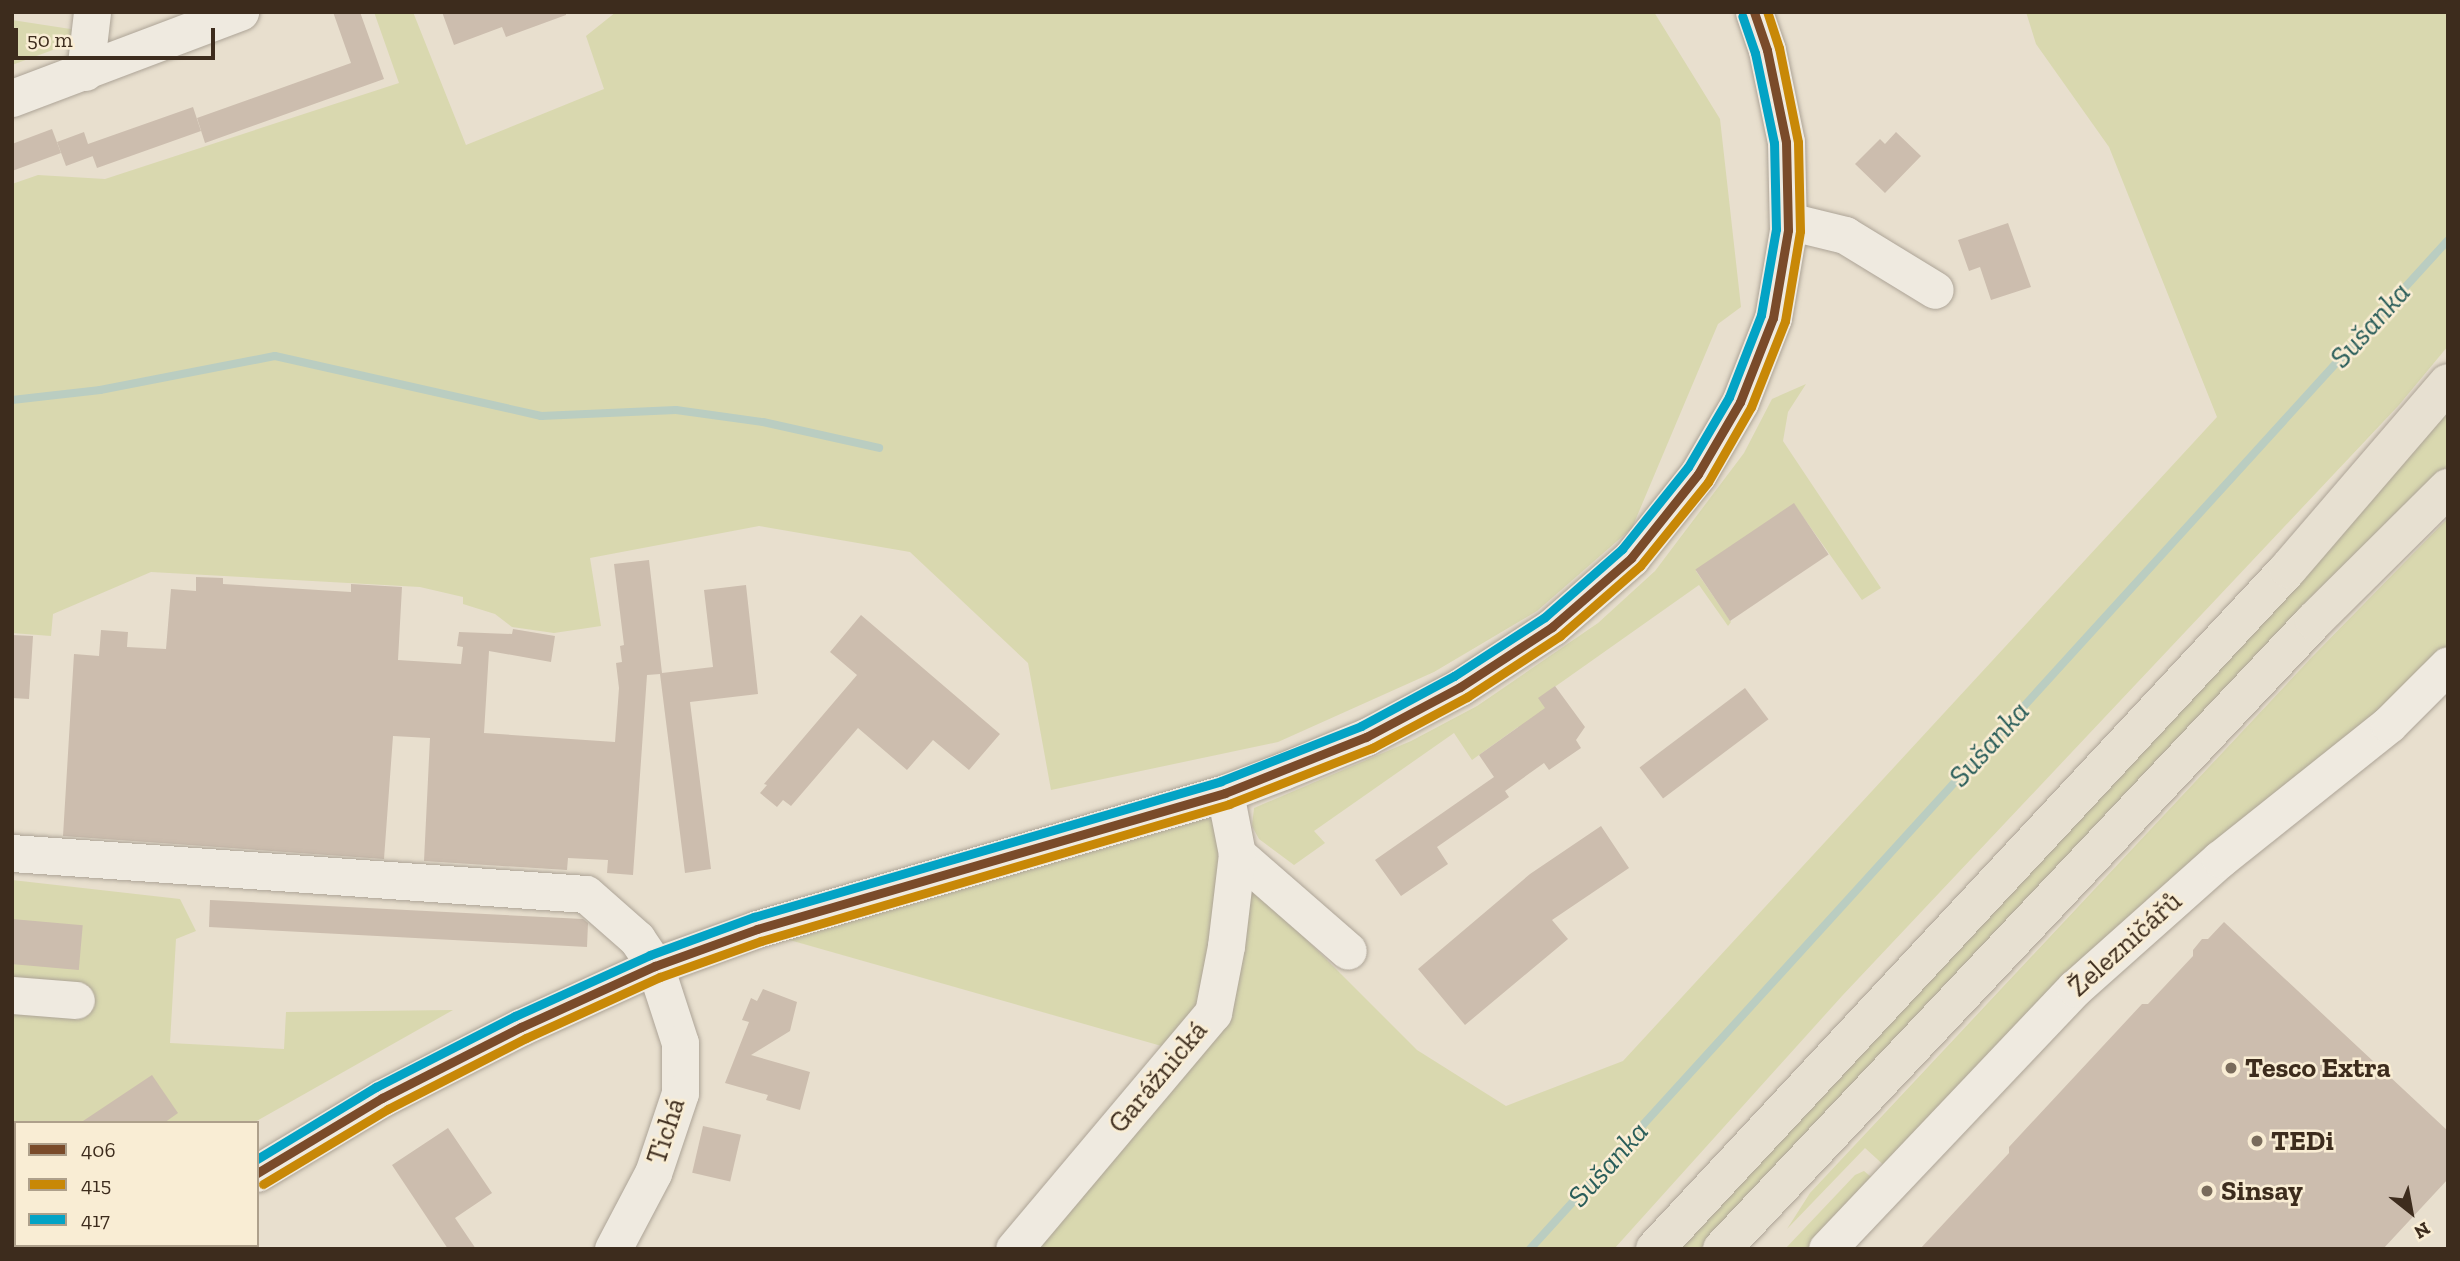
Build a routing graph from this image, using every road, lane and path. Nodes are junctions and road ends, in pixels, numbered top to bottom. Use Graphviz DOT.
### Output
graph roads {
  1 [pos="92,12"];
  2 [pos="240,12"];
  3 [pos="1754,12"];
  4 [pos="85,72"];
  5 [pos="12,98"];
  6 [pos="1788,221"];
  7 [pos="1935,290"];
  8 [pos="2448,383"];
  9 [pos="2448,488"];
  10 [pos="2448,664"];
  11 [pos="1225,793"];
  12 [pos="12,853"];
  13 [pos="1237,854"];
  14 [pos="1348,951"];
  15 [pos="655,966"];
  16 [pos="12,995"];
  17 [pos="76,1000"];
  18 [pos="259,1172"];
  19 [pos="613,1249"];
  20 [pos="1014,1249"];
  21 [pos="1655,1249"];
  22 [pos="1722,1249"];
  23 [pos="1827,1249"];
  1 -- 4 [label="street"];
  2 -- 4 [label="street"];
  3 -- 6 [label="street"];
  4 -- 5 [label="street"];
  6 -- 7 [label="street"];
  6 -- 11 [label="street"];
  8 -- 21 [label="main road"];
  9 -- 22 [label="main road"];
  10 -- 23 [label="street, Železničářů"];
  11 -- 13 [label="street, Garážnická"];
  11 -- 15 [label="street"];
  12 -- 15 [label="street, Tichá"];
  13 -- 14 [label="street"];
  13 -- 20 [label="street, Garážnická"];
  15 -- 18 [label="street"];
  15 -- 19 [label="street, Tichá"];
  16 -- 17 [label="street"];
}
